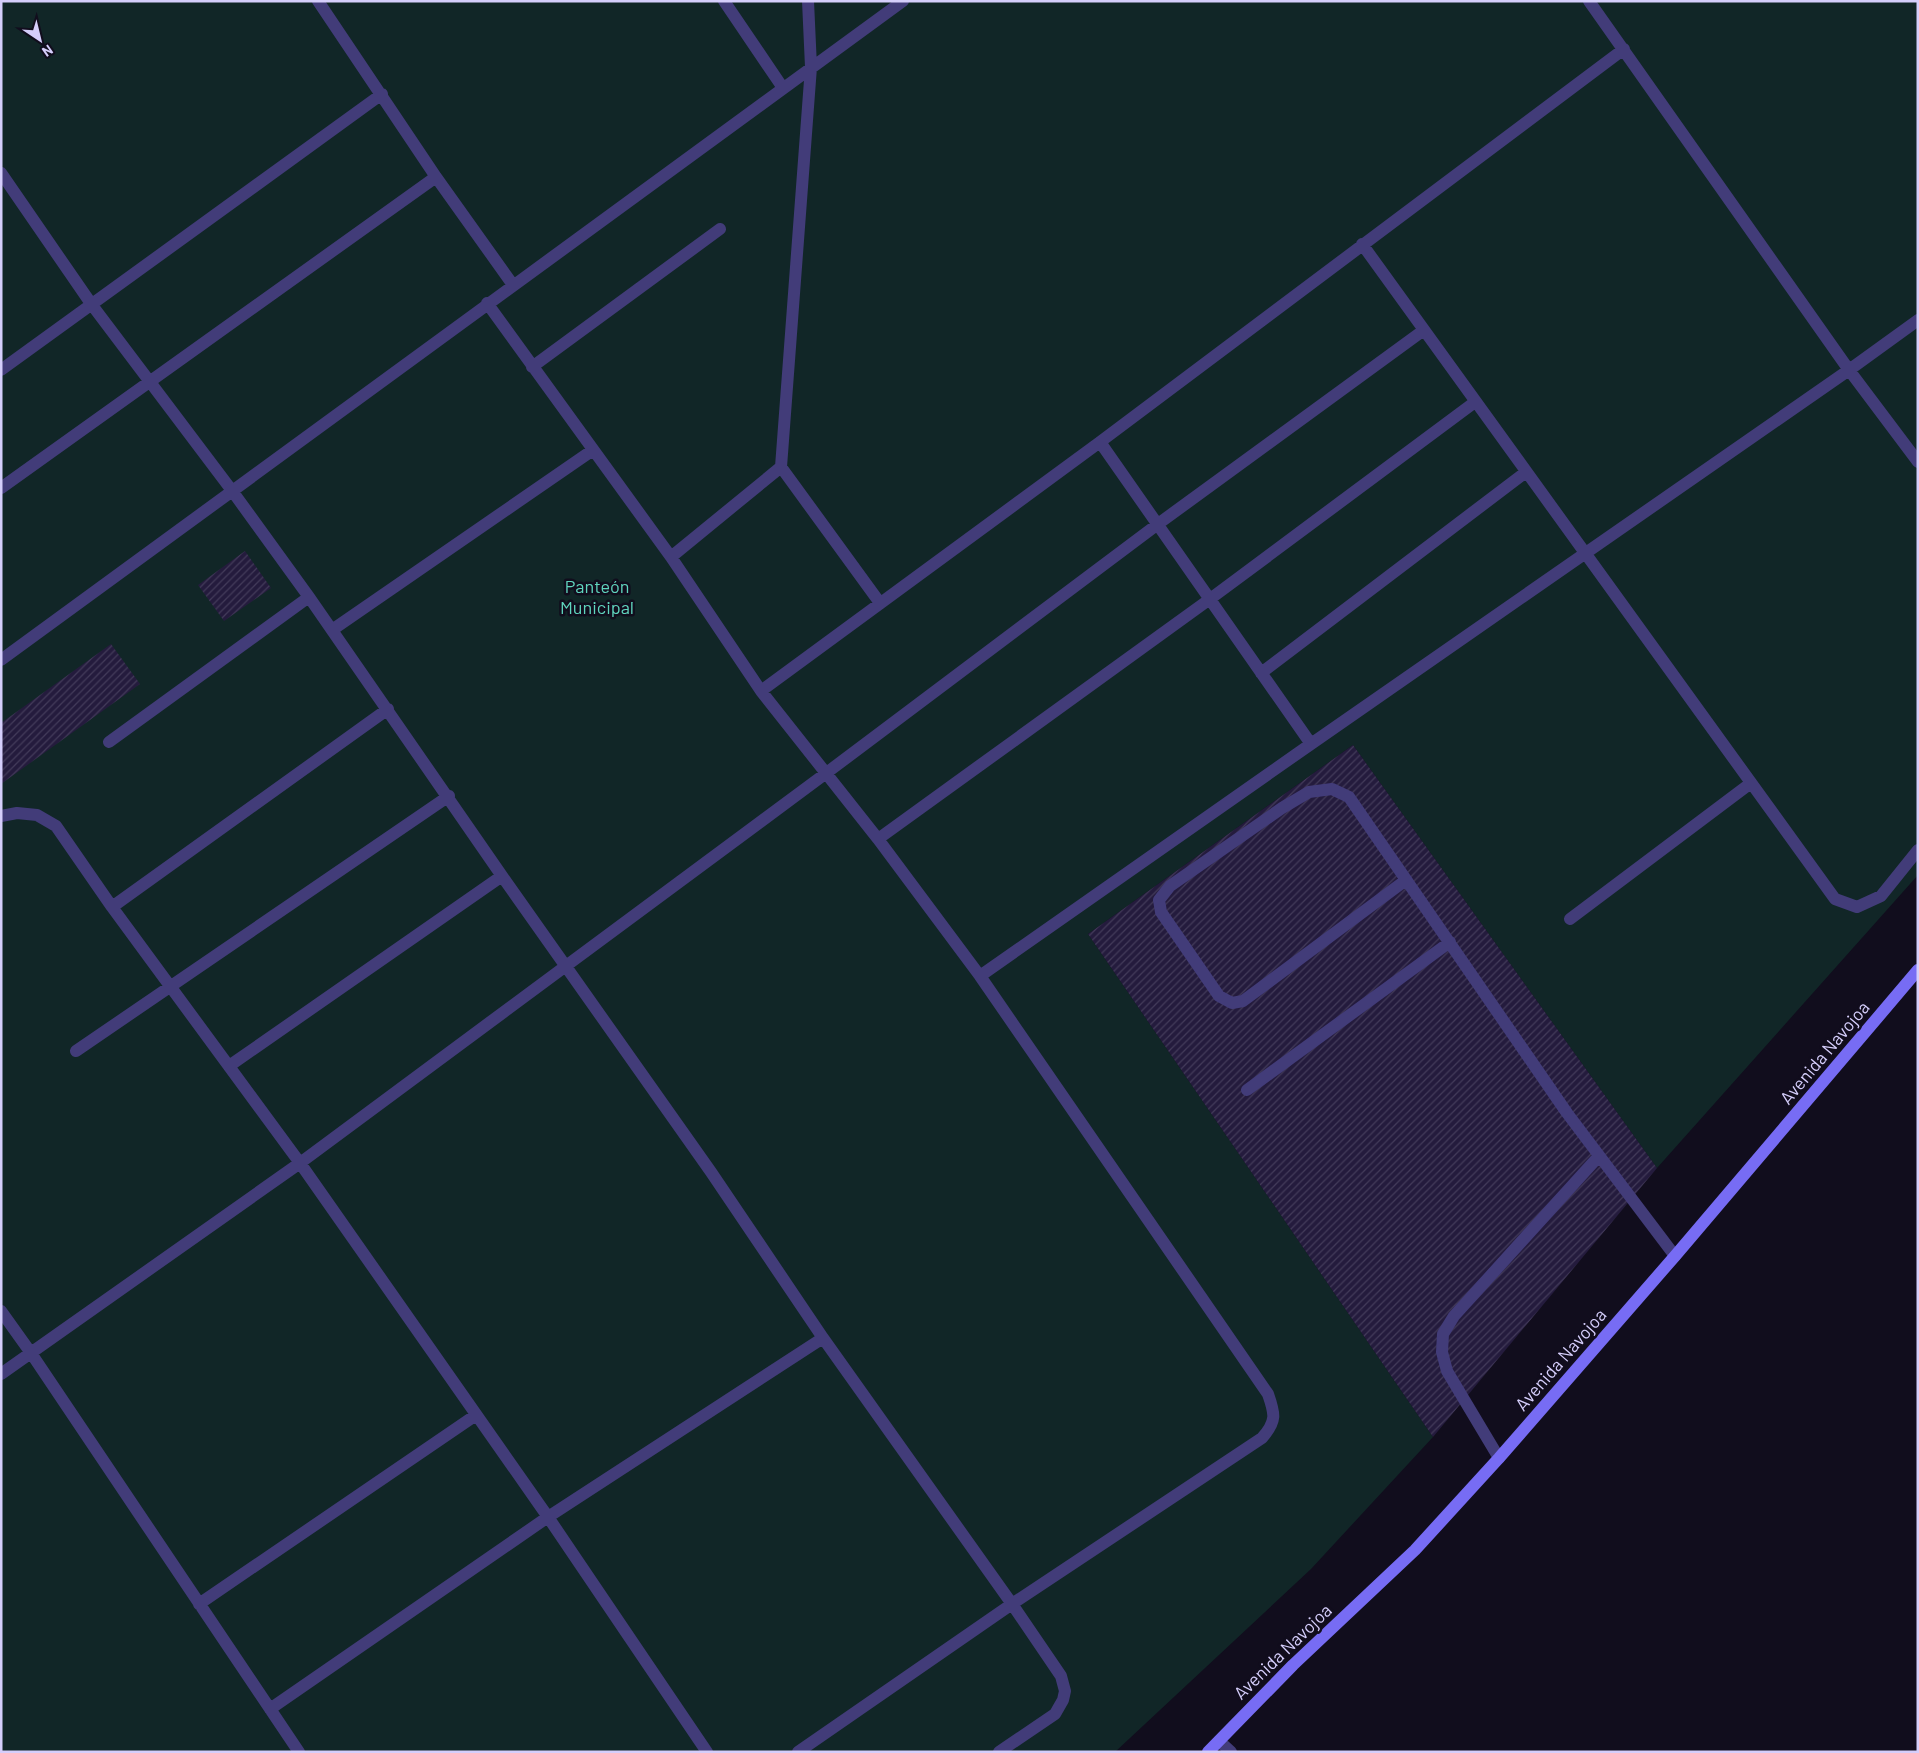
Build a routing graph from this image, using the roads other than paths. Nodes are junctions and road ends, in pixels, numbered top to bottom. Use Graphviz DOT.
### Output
graph roads {
  1 [pos="318,1"];
  2 [pos="724,1"];
  3 [pos="808,1"];
  4 [pos="902,1"];
  5 [pos="1589,1"];
  6 [pos="1624,49"];
  7 [pos="811,67"];
  8 [pos="783,88"];
  9 [pos="382,94"];
  10 [pos="1,173"];
  11 [pos="436,177"];
  12 [pos="720,229"];
  13 [pos="1362,244"];
  14 [pos="513,285"];
  15 [pos="486,303"];
  16 [pos="92,305"];
  17 [pos="1918,320"];
  18 [pos="1424,330"];
  19 [pos="532,367"];
  20 [pos="1,370"];
  21 [pos="1849,370"];
  22 [pos="150,381"];
  23 [pos="1475,402"];
  24 [pos="1100,442"];
  25 [pos="593,450"];
  26 [pos="1918,462"];
  27 [pos="781,467"];
  28 [pos="1526,472"];
  29 [pos="1,488"];
  30 [pos="233,492"];
  31 [pos="1158,524"];
  32 [pos="1584,554"];
  33 [pos="671,557"];
  34 [pos="309,597"];
  35 [pos="1210,599"];
  36 [pos="880,603"];
  37 [pos="332,630"];
  38 [pos="1,660"];
  39 [pos="1261,672"];
  40 [pos="761,691"];
  41 [pos="388,709"];
  42 [pos="109,742"];
  43 [pos="1311,744"];
  44 [pos="825,774"];
  45 [pos="1751,783"];
  46 [pos="449,796"];
  47 [pos="1,816"];
  48 [pos="878,839"];
  49 [pos="1918,850"];
  50 [pos="502,876"];
  51 [pos="1406,880"];
  52 [pos="112,907"];
  53 [pos="1570,919"];
  54 [pos="1450,942"];
  55 [pos="565,966"];
  56 [pos="1918,970"];
  57 [pos="980,976"];
  58 [pos="171,987"];
  59 [pos="76,1051"];
  60 [pos="229,1066"];
  61 [pos="1247,1090"];
  62 [pos="1599,1156"];
  63 [pos="300,1163"];
  64 [pos="1675,1256"];
  65 [pos="1,1311"];
  66 [pos="823,1338"];
  67 [pos="31,1353"];
  68 [pos="1,1374"];
  69 [pos="476,1415"];
  70 [pos="1499,1458"];
  71 [pos="548,1517"];
  72 [pos="198,1604"];
  73 [pos="1012,1604"];
  74 [pos="270,1709"];
  75 [pos="1220,1740"];
  76 [pos="299,1752"];
  77 [pos="707,1752"];
  78 [pos="798,1752"];
  79 [pos="999,1752"];
  80 [pos="1208,1752"];
  81 [pos="1231,1752"];
  1 -- 9 [label="street"];
  2 -- 8 [label="street"];
  3 -- 7 [label="street"];
  4 -- 7 [label="street"];
  5 -- 6 [label="street"];
  6 -- 13 [label="street"];
  6 -- 21 [label="street"];
  7 -- 8 [label="street"];
  7 -- 27 [label="street"];
  8 -- 14 [label="street"];
  9 -- 11 [label="street"];
  9 -- 16 [label="street"];
  10 -- 16 [label="street"];
  11 -- 14 [label="street"];
  11 -- 22 [label="street"];
  12 -- 19 [label="street"];
  13 -- 18 [label="street"];
  13 -- 24 [label="street"];
  14 -- 15 [label="street"];
  15 -- 19 [label="street"];
  15 -- 30 [label="street"];
  16 -- 20 [label="street"];
  16 -- 22 [label="street"];
  17 -- 21 [label="street"];
  18 -- 23 [label="street"];
  18 -- 31 [label="street"];
  19 -- 25 [label="street"];
  21 -- 26 [label="street"];
  21 -- 32 [label="street"];
  22 -- 29 [label="street"];
  22 -- 30 [label="street"];
  23 -- 28 [label="street"];
  23 -- 35 [label="street"];
  24 -- 31 [label="street"];
  24 -- 36 [label="street"];
  25 -- 33 [label="street"];
  25 -- 37 [label="street"];
  27 -- 33 [label="street"];
  27 -- 36 [label="street"];
  28 -- 32 [label="street"];
  28 -- 39 [label="street"];
  30 -- 34 [label="street"];
  30 -- 38 [label="street"];
  31 -- 35 [label="street"];
  31 -- 44 [label="street"];
  32 -- 43 [label="street"];
  32 -- 45 [label="street"];
  33 -- 40 [label="street"];
  34 -- 37 [label="street"];
  34 -- 42 [label="street"];
  35 -- 39 [label="street"];
  35 -- 48 [label="street"];
  36 -- 40 [label="street"];
  37 -- 41 [label="street"];
  39 -- 43 [label="street"];
  40 -- 44 [label="street"];
  41 -- 46 [label="street"];
  41 -- 52 [label="street"];
  43 -- 57 [label="street"];
  44 -- 48 [label="street"];
  44 -- 55 [label="street"];
  45 -- 49 [label="street"];
  45 -- 53 [label="street"];
  46 -- 50 [label="street"];
  46 -- 58 [label="street"];
  47 -- 52 [label="street"];
  48 -- 57 [label="street"];
  50 -- 55 [label="street"];
  50 -- 60 [label="street"];
  51 -- 51 [label="street"];
  51 -- 54 [label="street"];
  52 -- 58 [label="street"];
  54 -- 61 [label="street"];
  54 -- 62 [label="street"];
  55 -- 63 [label="street"];
  55 -- 66 [label="street"];
  56 -- 64 [label="street, Avenida Navojoa"];
  57 -- 73 [label="street"];
  58 -- 59 [label="street"];
  58 -- 60 [label="street"];
  60 -- 63 [label="street"];
  62 -- 64 [label="street"];
  62 -- 70 [label="street"];
  63 -- 67 [label="street"];
  63 -- 69 [label="street"];
  64 -- 70 [label="street, Avenida Navojoa"];
  65 -- 67 [label="street"];
  66 -- 71 [label="street"];
  66 -- 73 [label="street"];
  67 -- 68 [label="street"];
  67 -- 72 [label="street"];
  69 -- 71 [label="street"];
  69 -- 72 [label="street"];
  70 -- 75 [label="street, Avenida Navojoa"];
  71 -- 74 [label="street"];
  71 -- 77 [label="street"];
  72 -- 74 [label="street"];
  73 -- 78 [label="street"];
  73 -- 79 [label="street"];
  74 -- 76 [label="street"];
  75 -- 80 [label="street, Avenida Navojoa"];
  75 -- 81 [label="street"];
}
